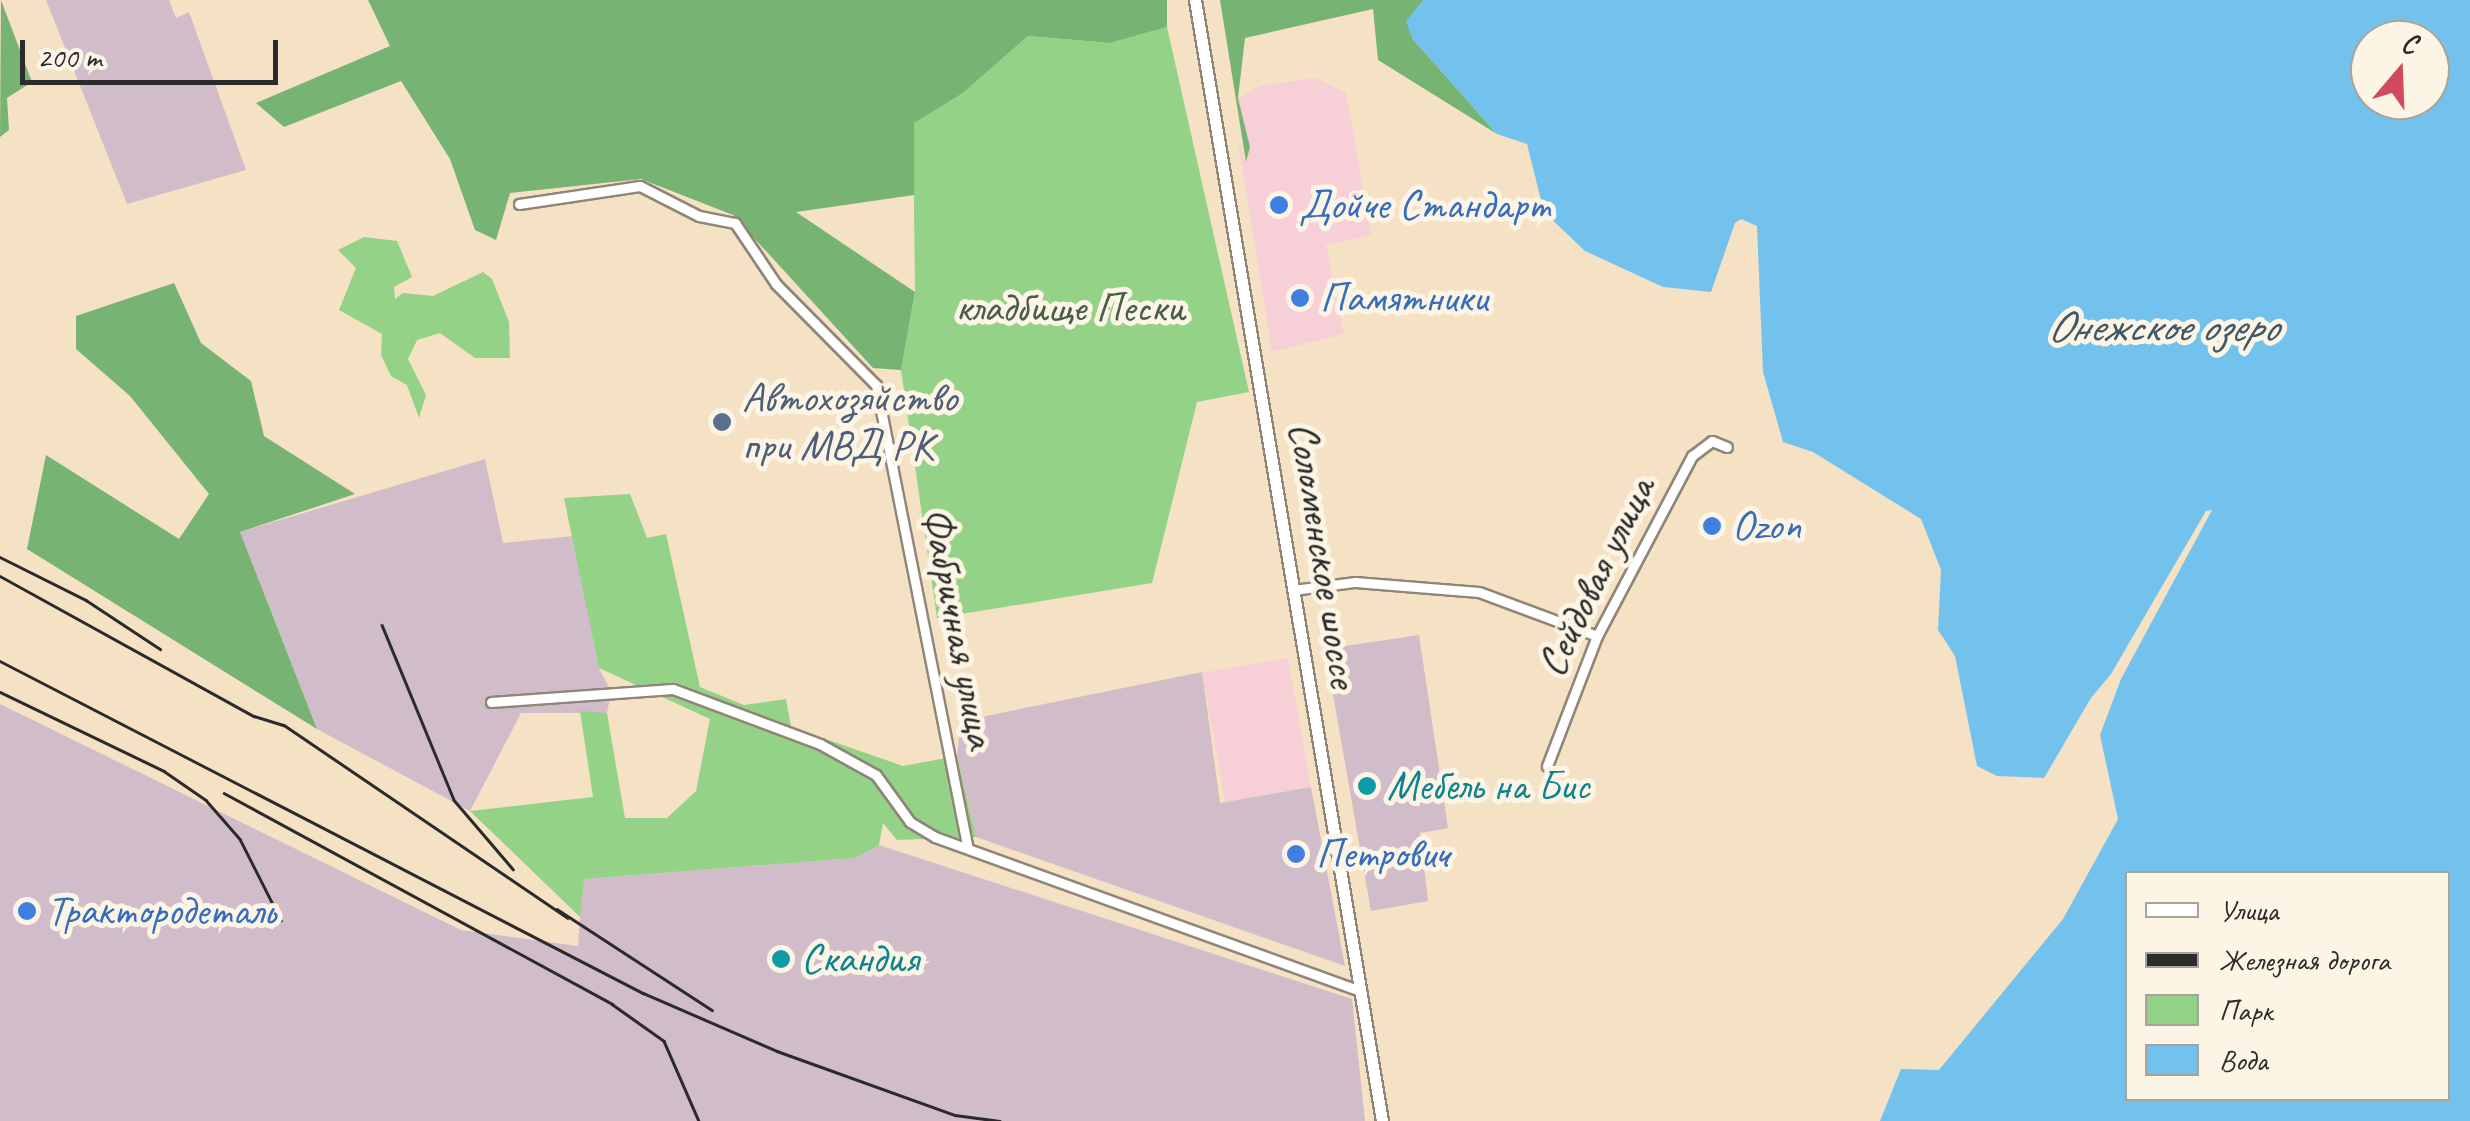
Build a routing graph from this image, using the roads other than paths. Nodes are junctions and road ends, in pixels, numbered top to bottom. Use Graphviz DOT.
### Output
graph roads {
  1 [pos="1195,0"];
  2 [pos="519,204"];
  3 [pos="1728,447"];
  4 [pos="1293,590"];
  5 [pos="1598,636"];
  6 [pos="491,702"];
  7 [pos="1548,766"];
  8 [pos="968,846"];
  9 [pos="1361,992"];
  10 [pos="1382,1121"];
  1 -- 4 [label="main road, Соломенское шоссе"];
  2 -- 8 [label="street, Фабричная улица"];
  3 -- 5 [label="street, Сейдовая улица"];
  4 -- 5 [label="street"];
  4 -- 9 [label="main road, Соломенское шоссе"];
  5 -- 7 [label="street, Сейдовая улица"];
  6 -- 8 [label="street"];
  8 -- 9 [label="street"];
  9 -- 10 [label="main road, Соломенское шоссе"];
}
